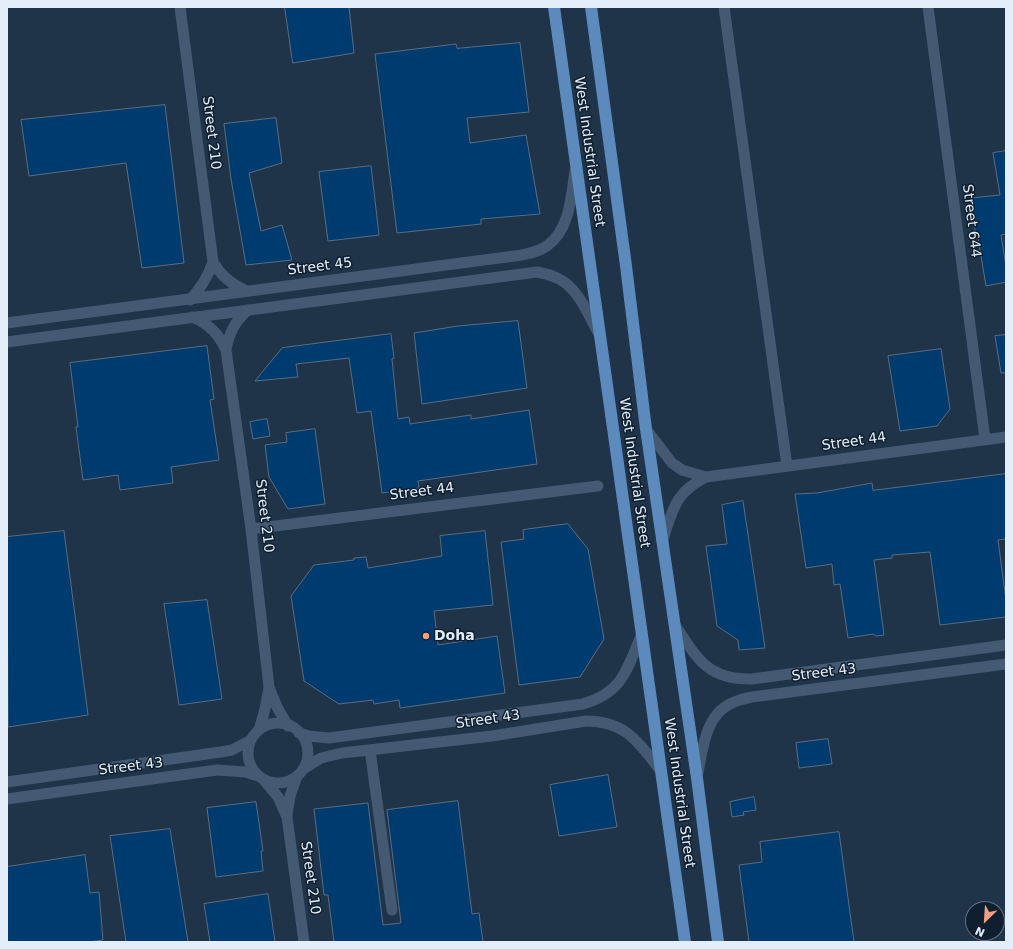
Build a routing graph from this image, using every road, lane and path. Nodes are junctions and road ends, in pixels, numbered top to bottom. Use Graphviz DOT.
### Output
graph roads {
  1 [pos="180,7"];
  2 [pos="554,7"];
  3 [pos="591,7"];
  4 [pos="724,7"];
  5 [pos="928,7"];
  6 [pos="576,165"];
  7 [pos="213,262"];
  8 [pos="247,291"];
  9 [pos="190,300"];
  10 [pos="248,310"];
  11 [pos="192,317"];
  12 [pos="7,323"];
  13 [pos="601,337"];
  14 [pos="7,342"];
  15 [pos="226,350"];
  16 [pos="646,429"];
  17 [pos="1006,436"];
  18 [pos="985,439"];
  19 [pos="788,466"];
  20 [pos="706,477"];
  21 [pos="598,486"];
  22 [pos="251,529"];
  23 [pos="662,542"];
  24 [pos="675,625"];
  25 [pos="641,636"];
  26 [pos="1006,645"];
  27 [pos="1006,664"];
  28 [pos="269,687"];
  29 [pos="288,726"];
  30 [pos="259,730"];
  31 [pos="300,733"];
  32 [pos="251,740"];
  33 [pos="370,750"];
  34 [pos="661,771"];
  35 [pos="300,772"];
  36 [pos="261,778"];
  37 [pos="697,778"];
  38 [pos="7,782"];
  39 [pos="7,799"];
  40 [pos="287,817"];
  41 [pos="392,910"];
  42 [pos="304,942"];
  43 [pos="685,942"];
  44 [pos="718,942"];
  1 -- 7 [label="street, Street 210"];
  2 -- 6 [label="main road, West Industrial Street"];
  3 -- 16 [label="main road, West Industrial Street"];
  4 -- 19 [label="street"];
  5 -- 18 [label="street, Street 644"];
  6 -- 8 [label="street, Street 45"];
  6 -- 13 [label="main road, West Industrial Street"];
  7 -- 8 [label="street, Street 210"];
  7 -- 9 [label="street"];
  8 -- 9 [label="street, Street 45"];
  9 -- 12 [label="street, Street 45"];
  10 -- 11 [label="street"];
  10 -- 13 [label="street"];
  10 -- 15 [label="street, Street 210"];
  11 -- 14 [label="street"];
  11 -- 15 [label="street, Street 210"];
  13 -- 25 [label="main road, West Industrial Street"];
  15 -- 22 [label="street, Street 210"];
  16 -- 20 [label="street, Street 44"];
  16 -- 23 [label="main road, West Industrial Street"];
  17 -- 18 [label="street, Street 44"];
  18 -- 19 [label="street, Street 44"];
  19 -- 20 [label="street, Street 44"];
  20 -- 23 [label="street, Street 44"];
  21 -- 22 [label="street, Street 44"];
  22 -- 28 [label="street, Street 210"];
  23 -- 24 [label="main road, West Industrial Street"];
  24 -- 26 [label="street, Street 43"];
  24 -- 37 [label="main road, West Industrial Street"];
  25 -- 31 [label="street, Street 43"];
  25 -- 34 [label="main road, West Industrial Street"];
  27 -- 37 [label="street, Street 43"];
  28 -- 29 [label="street, Street 210"];
  28 -- 30 [label="street, Street 210"];
  29 -- 30 [label="street"];
  29 -- 31 [label="street"];
  30 -- 32 [label="street"];
  31 -- 35 [label="street"];
  32 -- 36 [label="street"];
  32 -- 38 [label="street, Street 43"];
  33 -- 34 [label="street, Street 43"];
  33 -- 35 [label="street, Street 43"];
  33 -- 41 [label="street"];
  34 -- 43 [label="main road, West Industrial Street"];
  35 -- 36 [label="street"];
  35 -- 40 [label="street, Street 210"];
  36 -- 39 [label="street, Street 43"];
  36 -- 40 [label="street, Street 210"];
  37 -- 44 [label="main road, West Industrial Street"];
  40 -- 42 [label="street, Street 210"];
}
